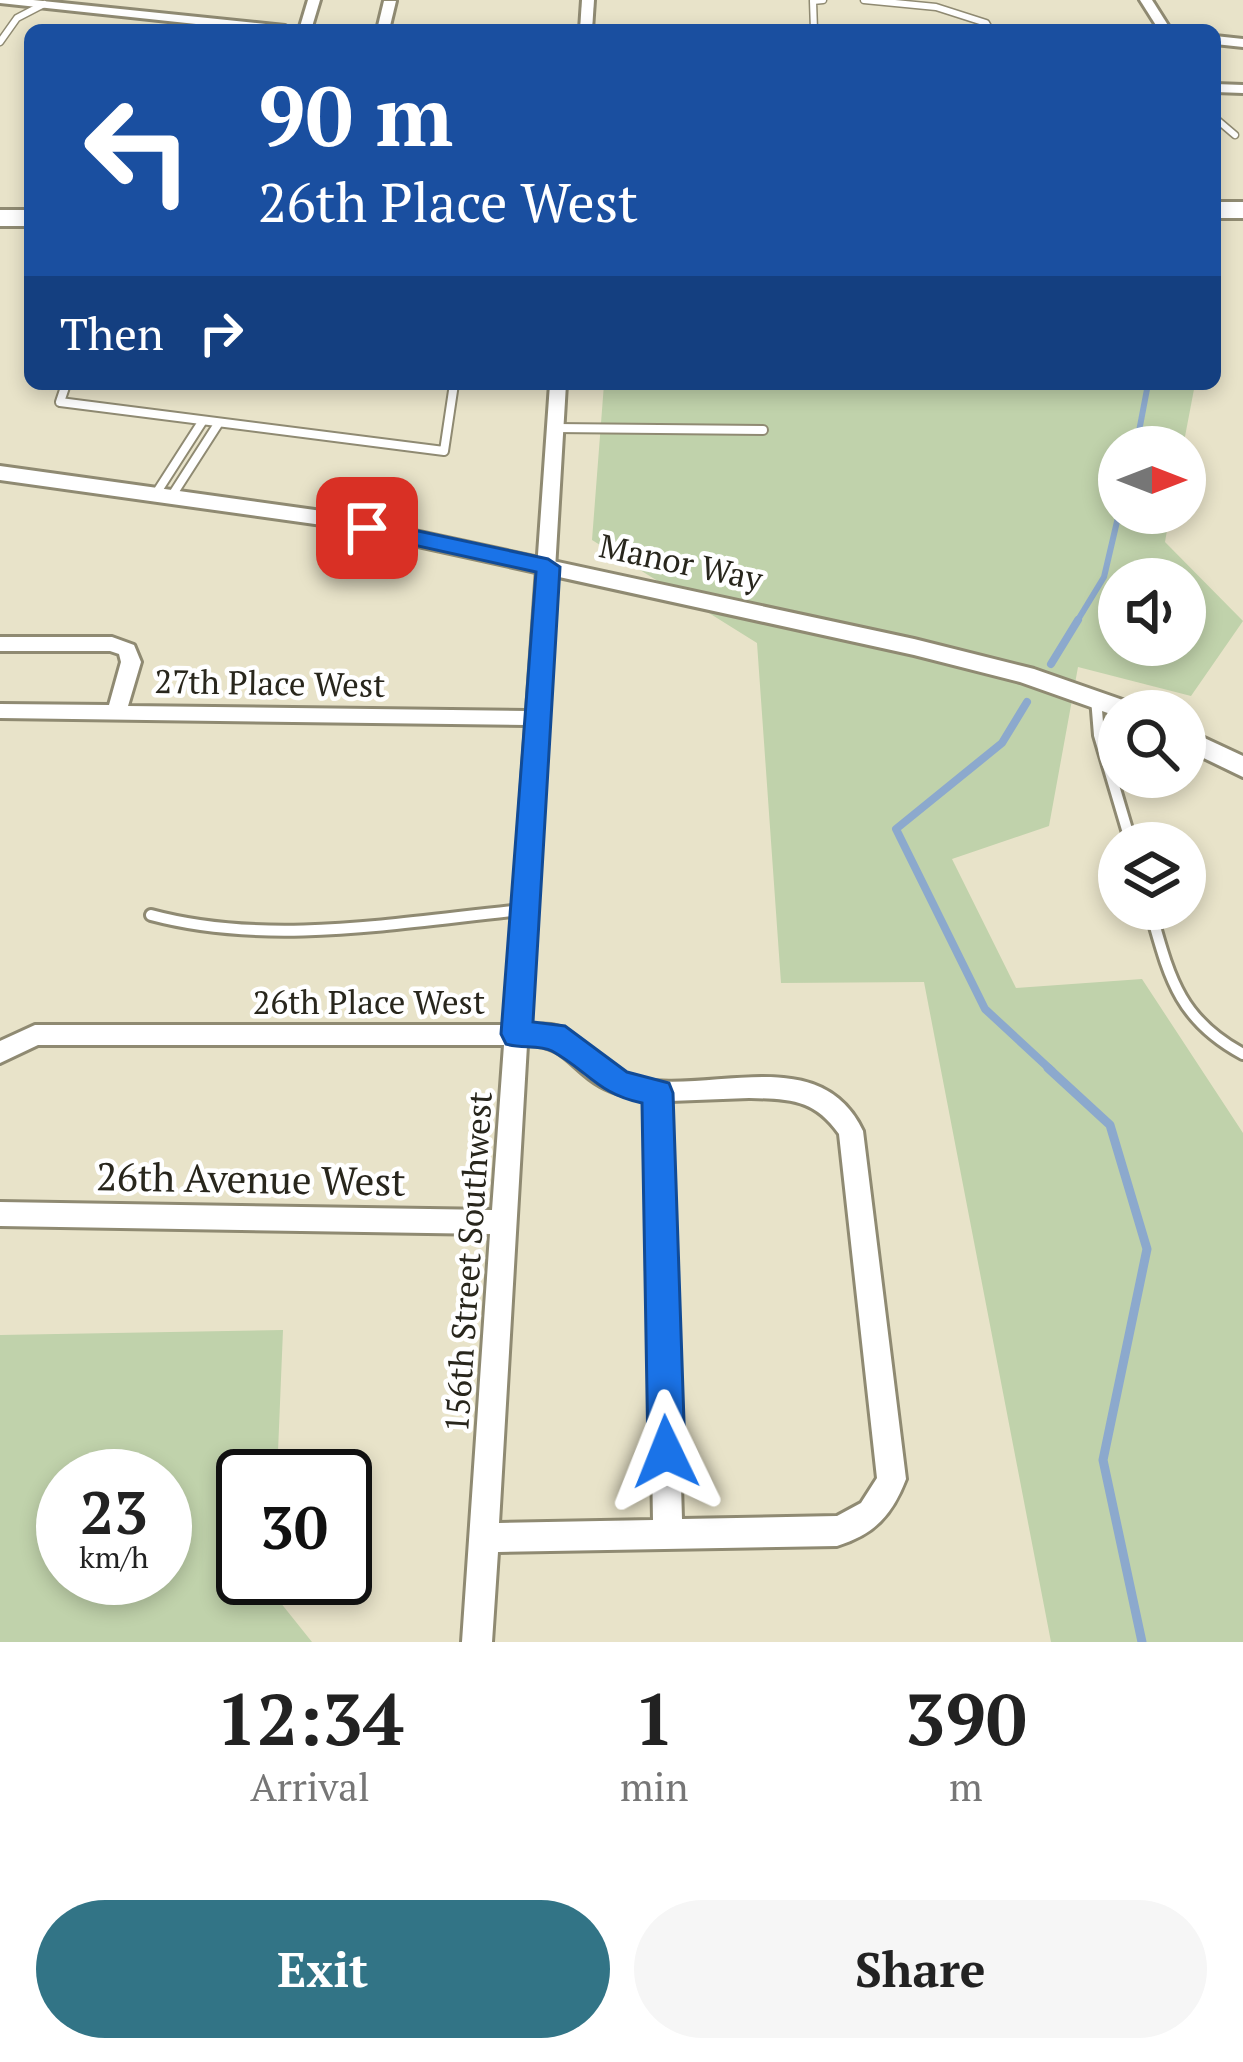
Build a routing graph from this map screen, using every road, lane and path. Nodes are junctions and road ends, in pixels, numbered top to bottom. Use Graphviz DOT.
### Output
graph roads {
  1 [pos="0,0"];
  2 [pos="824,0"];
  3 [pos="864,0"];
  4 [pos="40,2"];
  5 [pos="928,3"];
  6 [pos="108,11"];
  7 [pos="0,20"];
  8 [pos="12,23"];
  9 [pos="95,24"];
  10 [pos="194,24"];
  11 [pos="813,24"];
  12 [pos="987,24"];
  13 [pos="0,42"];
  14 [pos="1221,123"];
  15 [pos="1235,135"];
  16 [pos="64,390"];
  17 [pos="453,390"];
  18 [pos="558,390"];
  19 [pos="202,422"];
  20 [pos="218,424"];
  21 [pos="555,428"];
  22 [pos="763,430"];
  23 [pos="0,473"];
  24 [pos="165,494"];
  25 [pos="548,567"];
  26 [pos="0,644"];
  27 [pos="1096,698"];
  28 [pos="117,711"];
  29 [pos="0,713"];
  30 [pos="539,718"];
  31 [pos="1206,748"];
  32 [pos="1243,767"];
  33 [pos="1125,822"];
  34 [pos="526,910"];
  35 [pos="152,914"];
  36 [pos="1156,930"];
  37 [pos="517,1034"];
  38 [pos="0,1053"];
  39 [pos="1243,1054"];
  40 [pos="658,1093"];
  41 [pos="0,1214"];
  42 [pos="501,1222"];
  43 [pos="668,1534"];
  44 [pos="483,1538"];
  45 [pos="477,1642"];
  1 -- 4 [label="street"];
  2 -- 11 [label="lane"];
  3 -- 5 [label="lane"];
  4 -- 6 [label="street"];
  4 -- 8 [label="lane"];
  5 -- 12 [label="lane"];
  6 -- 9 [label="street"];
  6 -- 10 [label="street"];
  7 -- 8 [label="lane"];
  8 -- 13 [label="lane"];
  14 -- 15 [label="lane"];
  16 -- 19 [label="lane"];
  17 -- 20 [label="lane"];
  18 -- 21 [label="street, 156th Street Southwest"];
  19 -- 20 [label="lane"];
  19 -- 24 [label="lane"];
  20 -- 24 [label="lane"];
  21 -- 22 [label="lane"];
  21 -- 25 [label="street, 156th Street Southwest"];
  23 -- 24 [label="street, Manor Way"];
  24 -- 25 [label="street, Manor Way"];
  25 -- 27 [label="street, Manor Way"];
  25 -- 30 [label="street, 156th Street Southwest"];
  26 -- 28 [label="street"];
  27 -- 33 [label="lane"];
  28 -- 29 [label="street, 27th Place West"];
  28 -- 30 [label="street, 27th Place West"];
  30 -- 34 [label="street, 156th Street Southwest"];
  31 -- 32 [label="street"];
  34 -- 35 [label="lane"];
  34 -- 37 [label="street, 156th Street Southwest"];
  36 -- 39 [label="lane"];
  37 -- 38 [label="street, 26th Place West"];
  37 -- 40 [label="street, 26th Place West"];
  37 -- 42 [label="street, 156th Street Southwest"];
  40 -- 43 [label="street"];
  40 -- 43 [label="street, 26th Place West"];
  41 -- 42 [label="street, 26th Avenue West"];
  42 -- 44 [label="street, 156th Street Southwest"];
  43 -- 44 [label="street"];
  44 -- 45 [label="street, 156th Street Southwest"];
}
